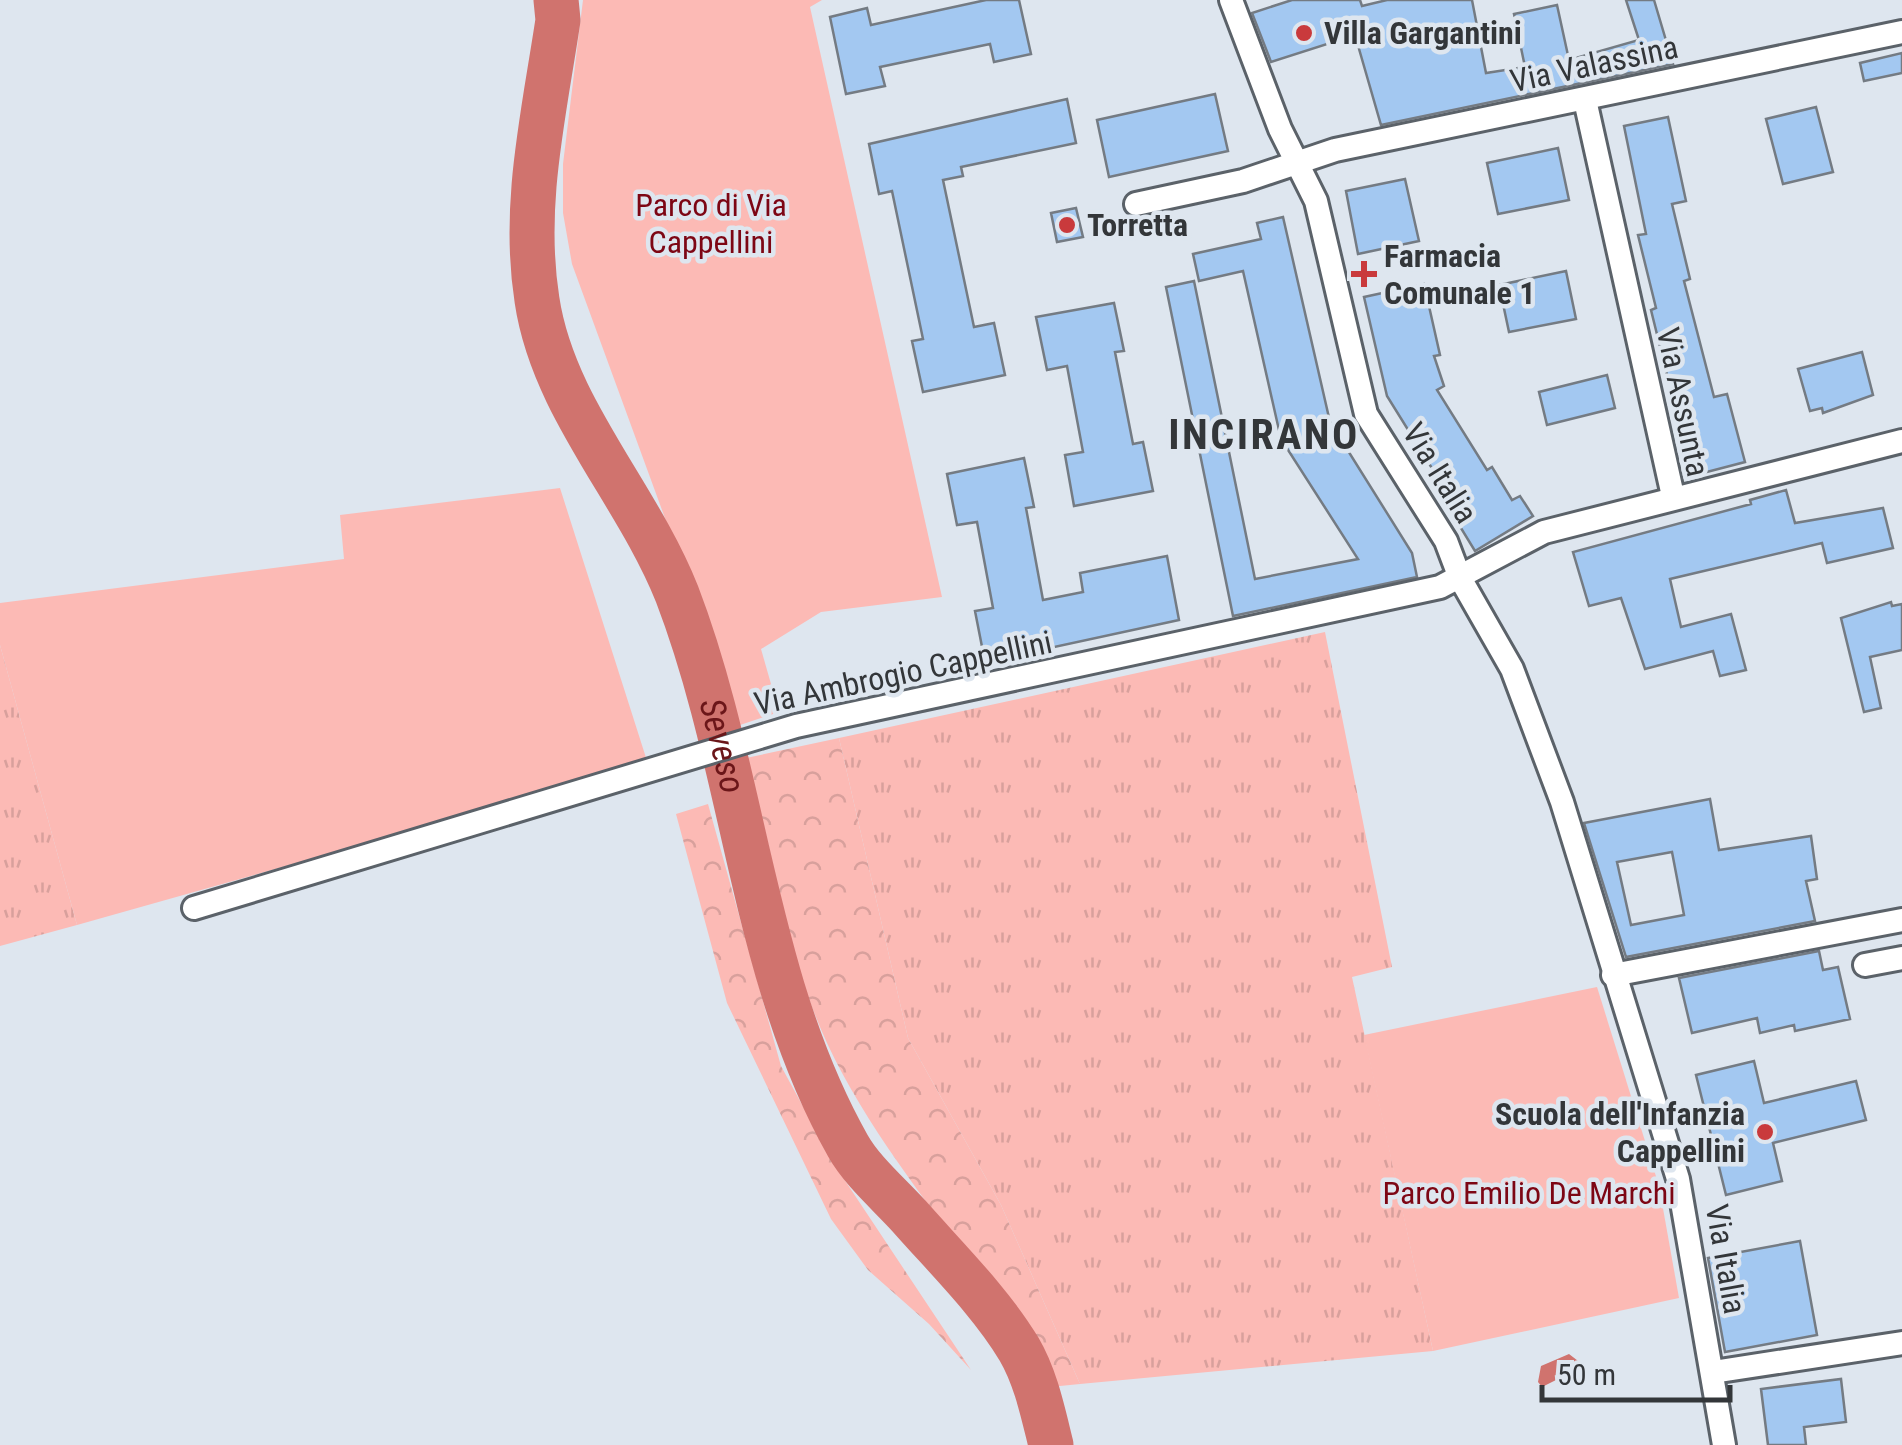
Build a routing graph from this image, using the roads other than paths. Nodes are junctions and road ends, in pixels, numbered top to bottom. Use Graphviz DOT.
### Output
graph roads {
  1 [pos="1231,0"];
  2 [pos="1902,32"];
  3 [pos="1584,100"];
  4 [pos="1300,162"];
  5 [pos="1136,204"];
  6 [pos="1902,442"];
  7 [pos="1673,496"];
  8 [pos="1460,578"];
  9 [pos="194,908"];
  10 [pos="1902,920"];
  11 [pos="1902,958"];
  12 [pos="1865,965"];
  13 [pos="1612,975"];
  14 [pos="1902,1342"];
  15 [pos="1713,1372"];
  16 [pos="1724,1445"];
  1 -- 4 [label="street, Via Italia"];
  2 -- 3 [label="street, Via Valassina"];
  3 -- 4 [label="street, Via Valassina"];
  3 -- 7 [label="street, Via Assunta"];
  4 -- 5 [label="street, Via Valassina"];
  4 -- 8 [label="street, Via Italia"];
  6 -- 7 [label="street"];
  7 -- 8 [label="street, Via Assunta"];
  8 -- 9 [label="street, Via Ambrogio Cappellini"];
  8 -- 13 [label="street, Via Italia"];
  10 -- 13 [label="street"];
  11 -- 12 [label="street"];
  13 -- 15 [label="street, Via Italia"];
  14 -- 15 [label="street"];
  15 -- 16 [label="street, Via Italia"];
}
